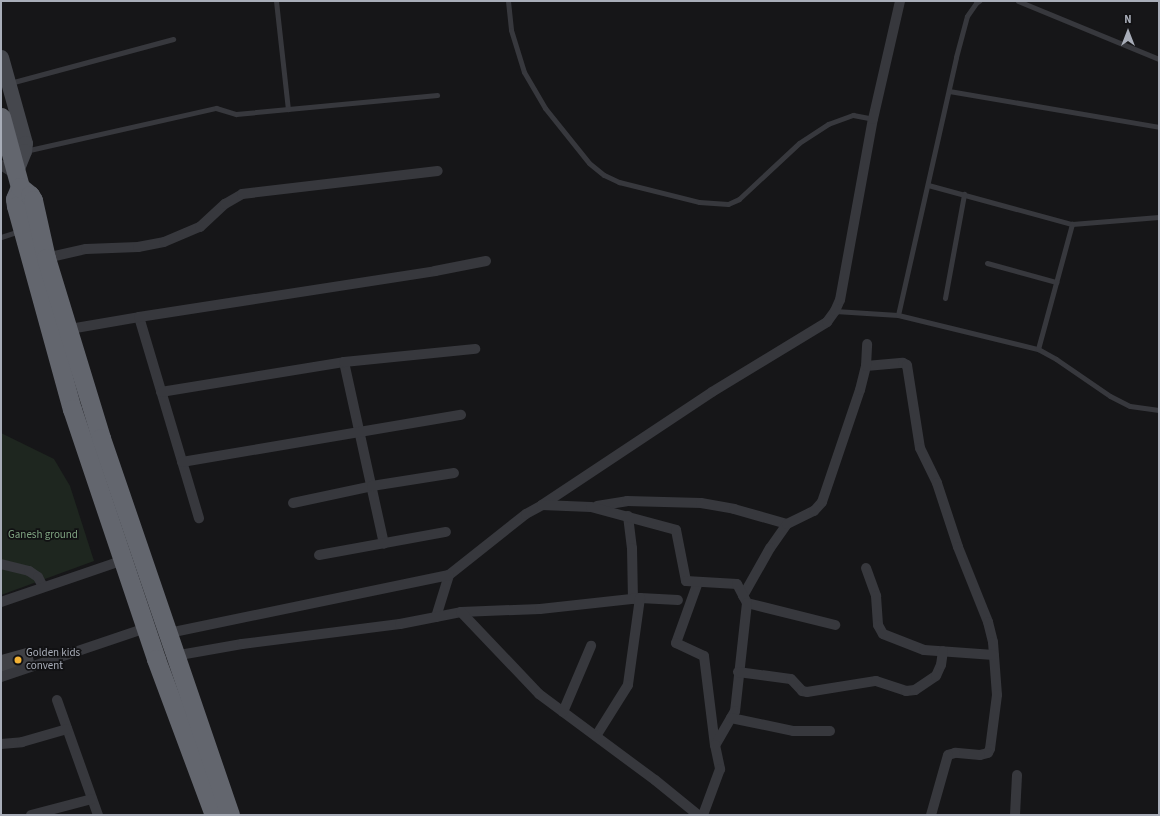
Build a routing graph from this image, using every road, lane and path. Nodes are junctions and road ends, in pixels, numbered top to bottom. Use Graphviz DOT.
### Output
graph roads {
  1 [pos="276,1"];
  2 [pos="508,1"];
  3 [pos="900,1"];
  4 [pos="979,1"];
  5 [pos="1018,1"];
  6 [pos="173,39"];
  7 [pos="1,57"];
  8 [pos="1159,59"];
  9 [pos="8,83"];
  10 [pos="949,91"];
  11 [pos="438,95"];
  12 [pos="288,109"];
  13 [pos="1,117"];
  14 [pos="874,119"];
  15 [pos="1159,127"];
  16 [pos="24,151"];
  17 [pos="438,171"];
  18 [pos="14,173"];
  19 [pos="928,185"];
  20 [pos="964,194"];
  21 [pos="1159,217"];
  22 [pos="1072,224"];
  23 [pos="23,230"];
  24 [pos="1,237"];
  25 [pos="46,258"];
  26 [pos="486,261"];
  27 [pos="987,263"];
  28 [pos="1056,282"];
  29 [pos="945,298"];
  30 [pos="835,311"];
  31 [pos="898,315"];
  32 [pos="139,317"];
  33 [pos="59,331"];
  34 [pos="868,344"];
  35 [pos="475,349"];
  36 [pos="1038,349"];
  37 [pos="344,362"];
  38 [pos="866,366"];
  39 [pos="161,392"];
  40 [pos="1159,410"];
  41 [pos="461,415"];
  42 [pos="360,431"];
  43 [pos="182,462"];
  44 [pos="454,473"];
  45 [pos="372,486"];
  46 [pos="293,503"];
  47 [pos="542,505"];
  48 [pos="591,507"];
  49 [pos="628,516"];
  50 [pos="199,518"];
  51 [pos="788,524"];
  52 [pos="446,532"];
  53 [pos="384,544"];
  54 [pos="319,555"];
  55 [pos="121,561"];
  56 [pos="1,564"];
  57 [pos="866,568"];
  58 [pos="449,575"];
  59 [pos="698,582"];
  60 [pos="43,587"];
  61 [pos="636,598"];
  62 [pos="678,600"];
  63 [pos="745,600"];
  64 [pos="1,602"];
  65 [pos="461,612"];
  66 [pos="436,617"];
  67 [pos="835,625"];
  68 [pos="154,633"];
  69 [pos="591,646"];
  70 [pos="943,651"];
  71 [pos="994,655"];
  72 [pos="174,656"];
  73 [pos="738,672"];
  74 [pos="1,677"];
  75 [pos="57,700"];
  76 [pos="563,712"];
  77 [pos="731,718"];
  78 [pos="68,729"];
  79 [pos="830,731"];
  80 [pos="596,736"];
  81 [pos="1,744"];
  82 [pos="715,745"];
  83 [pos="1017,775"];
  84 [pos="92,799"];
  85 [pos="694,814"];
  86 [pos="31,815"];
  87 [pos="98,815"];
  88 [pos="214,815"];
  89 [pos="230,815"];
  90 [pos="703,815"];
  91 [pos="931,815"];
  92 [pos="1015,815"];
  1 -- 12 [label="lane"];
  2 -- 14 [label="lane"];
  3 -- 14 [label="street"];
  4 -- 10 [label="lane"];
  5 -- 8 [label="lane"];
  6 -- 9 [label="lane"];
  7 -- 9 [label="street"];
  9 -- 16 [label="street"];
  10 -- 15 [label="lane"];
  10 -- 19 [label="lane"];
  11 -- 12 [label="lane"];
  12 -- 16 [label="lane"];
  13 -- 18 [label="highway"];
  14 -- 30 [label="street"];
  16 -- 18 [label="street"];
  17 -- 25 [label="street"];
  18 -- 23 [label="highway"];
  18 -- 25 [label="highway"];
  19 -- 20 [label="lane"];
  19 -- 31 [label="lane"];
  20 -- 22 [label="lane"];
  20 -- 29 [label="lane"];
  21 -- 22 [label="lane"];
  22 -- 28 [label="lane"];
  23 -- 24 [label="lane"];
  23 -- 33 [label="highway"];
  25 -- 33 [label="highway"];
  26 -- 32 [label="street"];
  27 -- 28 [label="lane"];
  28 -- 36 [label="lane"];
  30 -- 31 [label="lane"];
  30 -- 47 [label="street"];
  31 -- 36 [label="lane"];
  32 -- 33 [label="street"];
  32 -- 39 [label="street"];
  33 -- 55 [label="highway"];
  33 -- 68 [label="highway"];
  34 -- 38 [label="street"];
  35 -- 37 [label="street"];
  36 -- 40 [label="lane"];
  37 -- 39 [label="street"];
  37 -- 42 [label="street"];
  38 -- 51 [label="street"];
  38 -- 71 [label="street"];
  39 -- 43 [label="street"];
  41 -- 42 [label="street"];
  42 -- 43 [label="street"];
  42 -- 45 [label="street"];
  43 -- 50 [label="street"];
  44 -- 45 [label="street"];
  45 -- 46 [label="street"];
  45 -- 53 [label="street"];
  47 -- 48 [label="street"];
  47 -- 58 [label="street"];
  48 -- 49 [label="street"];
  48 -- 51 [label="street"];
  49 -- 59 [label="street"];
  49 -- 61 [label="street"];
  51 -- 63 [label="street"];
  52 -- 53 [label="street"];
  53 -- 54 [label="street"];
  55 -- 60 [label="street"];
  55 -- 68 [label="highway"];
  56 -- 60 [label="street"];
  57 -- 70 [label="street"];
  58 -- 66 [label="street"];
  58 -- 68 [label="street"];
  59 -- 63 [label="street"];
  59 -- 82 [label="street"];
  60 -- 64 [label="street"];
  61 -- 62 [label="street"];
  61 -- 65 [label="street"];
  61 -- 80 [label="street"];
  63 -- 67 [label="street"];
  63 -- 73 [label="street"];
  65 -- 66 [label="street"];
  65 -- 76 [label="street"];
  66 -- 72 [label="street"];
  68 -- 72 [label="highway"];
  68 -- 74 [label="street"];
  68 -- 88 [label="highway"];
  69 -- 76 [label="street"];
  70 -- 71 [label="street"];
  70 -- 73 [label="street"];
  71 -- 91 [label="street"];
  72 -- 89 [label="highway"];
  73 -- 77 [label="street"];
  75 -- 78 [label="street"];
  76 -- 80 [label="street"];
  77 -- 79 [label="street"];
  77 -- 82 [label="street"];
  78 -- 81 [label="street"];
  78 -- 84 [label="street"];
  80 -- 85 [label="street"];
  82 -- 90 [label="street"];
  83 -- 92 [label="street"];
  84 -- 86 [label="street"];
  84 -- 87 [label="street"];
}
